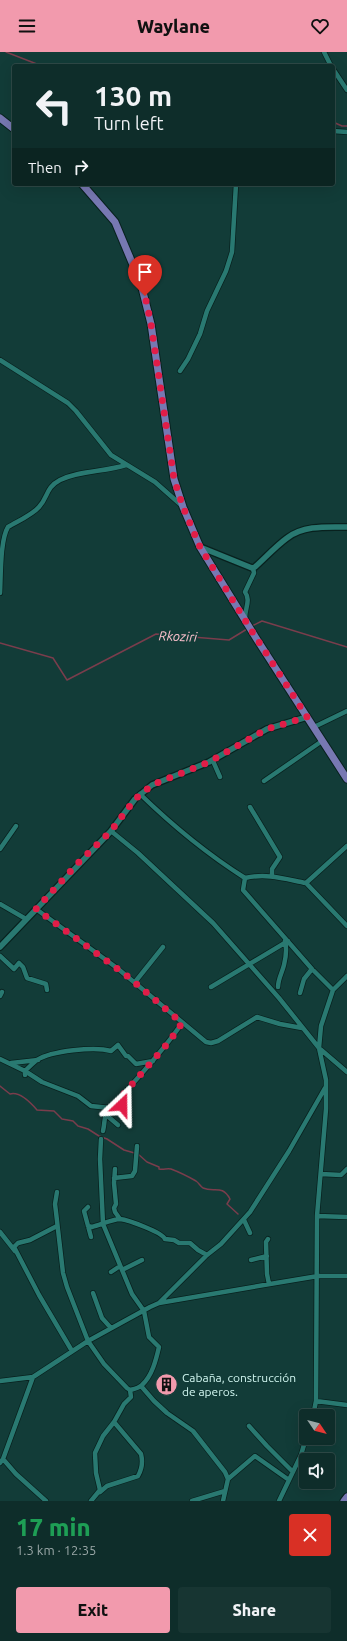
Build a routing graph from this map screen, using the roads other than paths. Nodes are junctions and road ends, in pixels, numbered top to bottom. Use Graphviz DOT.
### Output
graph roads {
  1 [pos="324,52"];
  2 [pos="330,64"];
  3 [pos="335,72"];
  4 [pos="347,90"];
  5 [pos="0,118"];
  6 [pos="12,127"];
  7 [pos="335,131"];
  8 [pos="347,132"];
  9 [pos="84,186"];
  10 [pos="236,186"];
  11 [pos="0,360"];
  12 [pos="180,371"];
  13 [pos="126,465"];
  14 [pos="183,507"];
  15 [pos="347,527"];
  16 [pos="200,547"];
  17 [pos="254,568"];
  18 [pos="0,593"];
  19 [pos="247,623"];
  20 [pos="347,711"];
  21 [pos="307,717"];
  22 [pos="314,727"];
  23 [pos="322,741"];
  24 [pos="213,761"];
  25 [pos="220,777"];
  26 [pos="347,778"];
  27 [pos="264,781"];
  28 [pos="140,794"];
  29 [pos="250,807"];
  30 [pos="16,826"];
  31 [pos="111,831"];
  32 [pos="347,846"];
  33 [pos="0,849"];
  34 [pos="272,876"];
  35 [pos="245,878"];
  36 [pos="306,883"];
  37 [pos="0,904"];
  38 [pos="36,909"];
  39 [pos="26,919"];
  40 [pos="347,926"];
  41 [pos="286,941"];
  42 [pos="0,947"];
  43 [pos="163,947"];
  44 [pos="0,956"];
  45 [pos="248,964"];
  46 [pos="312,969"];
  47 [pos="347,976"];
  48 [pos="135,982"];
  49 [pos="211,987"];
  50 [pos="278,987"];
  51 [pos="47,990"];
  52 [pos="333,990"];
  53 [pos="300,993"];
  54 [pos="182,1023"];
  55 [pos="302,1028"];
  56 [pos="319,1048"];
  57 [pos="0,1059"];
  58 [pos="39,1059"];
  59 [pos="153,1061"];
  60 [pos="11,1064"];
  61 [pos="136,1064"];
  62 [pos="347,1072"];
  63 [pos="25,1073"];
  64 [pos="142,1074"];
  65 [pos="326,1087"];
  66 [pos="121,1097"];
  67 [pos="100,1107"];
  68 [pos="110,1108"];
  69 [pos="104,1114"];
  70 [pos="126,1114"];
  71 [pos="118,1125"];
  72 [pos="103,1131"];
  73 [pos="101,1139"];
  74 [pos="137,1146"];
  75 [pos="115,1169"];
  76 [pos="347,1169"];
  77 [pos="321,1174"];
  78 [pos="114,1178"];
  79 [pos="57,1192"];
  80 [pos="88,1207"];
  81 [pos="317,1216"];
  82 [pos="347,1216"];
  83 [pos="120,1219"];
  84 [pos="244,1220"];
  85 [pos="103,1224"];
  86 [pos="57,1226"];
  87 [pos="88,1226"];
  88 [pos="0,1232"];
  89 [pos="250,1232"];
  90 [pos="91,1237"];
  91 [pos="268,1239"];
  92 [pos="16,1252"];
  93 [pos="207,1255"];
  94 [pos="267,1256"];
  95 [pos="142,1260"];
  96 [pos="251,1260"];
  97 [pos="121,1268"];
  98 [pos="110,1272"];
  99 [pos="318,1276"];
  100 [pos="347,1276"];
  101 [pos="269,1284"];
  102 [pos="93,1292"];
  103 [pos="158,1303"];
  104 [pos="144,1311"];
  105 [pos="111,1328"];
  106 [pos="88,1340"];
  107 [pos="72,1351"];
  108 [pos="33,1377"];
  109 [pos="0,1381"];
  110 [pos="141,1386"];
  111 [pos="130,1390"];
  112 [pos="316,1400"];
  113 [pos="347,1405"];
  114 [pos="314,1409"];
  115 [pos="114,1422"];
  116 [pos="249,1426"];
  117 [pos="304,1445"];
  118 [pos="2,1461"];
  119 [pos="293,1472"];
  120 [pos="228,1479"];
  121 [pos="289,1480"];
  122 [pos="225,1491"];
  123 [pos="100,1492"];
  124 [pos="347,1497"];
  125 [pos="46,1501"];
  126 [pos="91,1501"];
  127 [pos="192,1501"];
  128 [pos="223,1501"];
  129 [pos="279,1501"];
  130 [pos="344,1501"];
  1 -- 2 [label="street"];
  3 -- 4 [label="street"];
  5 -- 6 [label="main road"];
  7 -- 8 [label="street"];
  9 -- 14 [label="main road"];
  10 -- 12 [label="street"];
  11 -- 13 [label="street"];
  13 -- 14 [label="street"];
  13 -- 18 [label="street"];
  14 -- 16 [label="main road"];
  15 -- 17 [label="street"];
  16 -- 17 [label="street"];
  16 -- 19 [label="main road"];
  17 -- 19 [label="street"];
  19 -- 21 [label="main road"];
  20 -- 22 [label="street"];
  21 -- 22 [label="main road"];
  21 -- 24 [label="street"];
  22 -- 23 [label="main road"];
  23 -- 26 [label="main road"];
  23 -- 27 [label="street"];
  24 -- 25 [label="street"];
  24 -- 28 [label="street"];
  28 -- 31 [label="street"];
  28 -- 35 [label="street"];
  29 -- 34 [label="street"];
  30 -- 33 [label="street"];
  31 -- 38 [label="street"];
  31 -- 45 [label="street"];
  32 -- 36 [label="street"];
  34 -- 35 [label="street"];
  34 -- 36 [label="street"];
  35 -- 41 [label="street"];
  36 -- 40 [label="street"];
  37 -- 39 [label="street"];
  38 -- 39 [label="street"];
  38 -- 48 [label="street"];
  39 -- 42 [label="street"];
  41 -- 45 [label="street"];
  41 -- 46 [label="street"];
  41 -- 50 [label="street"];
  43 -- 48 [label="street"];
  44 -- 51 [label="street"];
  45 -- 49 [label="street"];
  45 -- 55 [label="street"];
  46 -- 52 [label="street"];
  46 -- 53 [label="street"];
  47 -- 52 [label="street"];
  48 -- 54 [label="street"];
  52 -- 56 [label="street"];
  54 -- 55 [label="street"];
  54 -- 59 [label="street"];
  55 -- 56 [label="street"];
  56 -- 62 [label="street"];
  56 -- 65 [label="street"];
  57 -- 60 [label="street"];
  58 -- 60 [label="street"];
  58 -- 61 [label="street"];
  58 -- 63 [label="street"];
  59 -- 61 [label="street"];
  59 -- 64 [label="street"];
  60 -- 63 [label="street"];
  61 -- 64 [label="street"];
  63 -- 67 [label="street"];
  64 -- 66 [label="street"];
  65 -- 77 [label="street"];
  65 -- 84 [label="street"];
  66 -- 68 [label="street"];
  66 -- 70 [label="street"];
  67 -- 68 [label="street"];
  67 -- 69 [label="street"];
  68 -- 69 [label="street"];
  69 -- 71 [label="street"];
  69 -- 72 [label="street"];
  73 -- 85 [label="street"];
  74 -- 78 [label="street"];
  75 -- 78 [label="street"];
  76 -- 77 [label="street"];
  77 -- 81 [label="street"];
  78 -- 83 [label="street"];
  79 -- 86 [label="street"];
  80 -- 87 [label="street"];
  81 -- 82 [label="street"];
  81 -- 99 [label="street"];
  83 -- 85 [label="street"];
  83 -- 93 [label="street"];
  84 -- 89 [label="street"];
  84 -- 93 [label="street"];
  85 -- 87 [label="street"];
  85 -- 97 [label="street"];
  86 -- 92 [label="street"];
  86 -- 106 [label="street"];
  87 -- 90 [label="street"];
  88 -- 92 [label="street"];
  91 -- 94 [label="street"];
  92 -- 107 [label="street"];
  93 -- 103 [label="street"];
  94 -- 96 [label="street"];
  94 -- 101 [label="street"];
  95 -- 97 [label="street"];
  97 -- 98 [label="street"];
  97 -- 104 [label="street"];
  99 -- 100 [label="street"];
  99 -- 101 [label="street"];
  99 -- 112 [label="street"];
  101 -- 103 [label="street"];
  102 -- 105 [label="street"];
  103 -- 104 [label="street"];
  104 -- 105 [label="street"];
  104 -- 110 [label="street"];
  105 -- 106 [label="street"];
  106 -- 107 [label="street"];
  106 -- 111 [label="street"];
  107 -- 108 [label="street"];
  108 -- 109 [label="street"];
  108 -- 118 [label="street"];
  110 -- 111 [label="street"];
  110 -- 120 [label="street"];
  111 -- 115 [label="street"];
  112 -- 113 [label="street"];
  112 -- 114 [label="street"];
  115 -- 123 [label="street"];
  115 -- 123 [label="street"];
  116 -- 119 [label="street"];
  117 -- 119 [label="street"];
  118 -- 125 [label="street"];
  119 -- 121 [label="street"];
  120 -- 121 [label="street"];
  120 -- 122 [label="street"];
  121 -- 129 [label="street"];
  122 -- 127 [label="street"];
  122 -- 128 [label="street"];
  123 -- 126 [label="street"];
  124 -- 130 [label="main road"];
}
